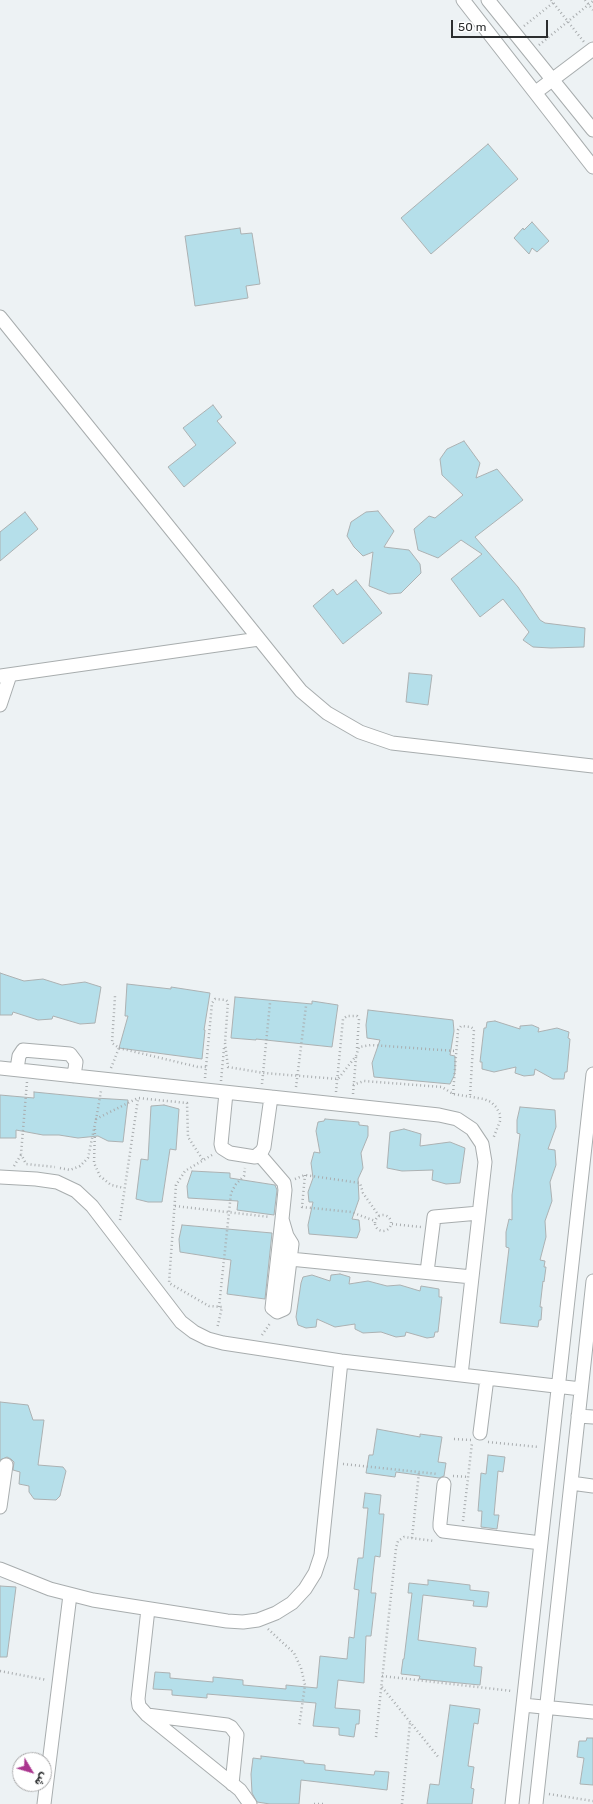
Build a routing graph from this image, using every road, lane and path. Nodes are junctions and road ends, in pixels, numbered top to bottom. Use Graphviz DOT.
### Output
graph roads {
  1 [pos="463,0"];
  2 [pos="488,0"];
  3 [pos="585,0"];
  4 [pos="552,1"];
  5 [pos="593,1"];
  6 [pos="589,5"];
  7 [pos="593,10"];
  8 [pos="568,21"];
  9 [pos="515,33"];
  10 [pos="592,49"];
  11 [pos="530,52"];
  12 [pos="553,79"];
  13 [pos="536,92"];
  14 [pos="593,130"];
  15 [pos="593,167"];
  16 [pos="0,317"];
  17 [pos="259,639"];
  18 [pos="5,675"];
  19 [pos="0,705"];
  20 [pos="593,766"];
  21 [pos="115,996"];
  22 [pos="270,1003"];
  23 [pos="306,1006"];
  24 [pos="225,1043"];
  25 [pos="119,1048"];
  26 [pos="455,1051"];
  27 [pos="356,1056"];
  28 [pos="206,1067"];
  29 [pos="0,1068"];
  30 [pos="22,1070"];
  31 [pos="264,1073"];
  32 [pos="593,1074"];
  33 [pos="74,1076"];
  34 [pos="297,1076"];
  35 [pos="105,1079"];
  36 [pos="338,1080"];
  37 [pos="354,1085"];
  38 [pos="203,1090"];
  39 [pos="223,1092"];
  40 [pos="453,1094"];
  41 [pos="470,1096"];
  42 [pos="266,1097"];
  43 [pos="138,1098"];
  44 [pos="296,1100"];
  45 [pos="335,1104"];
  46 [pos="351,1106"];
  47 [pos="96,1119"];
  48 [pos="492,1142"];
  49 [pos="222,1148"];
  50 [pos="253,1155"];
  51 [pos="203,1160"];
  52 [pos="305,1175"];
  53 [pos="0,1177"];
  54 [pos="284,1183"];
  55 [pos="124,1188"];
  56 [pos="175,1206"];
  57 [pos="229,1212"];
  58 [pos="479,1213"];
  59 [pos="379,1216"];
  60 [pos="282,1219"];
  61 [pos="375,1221"];
  62 [pos="392,1224"];
  63 [pos="124,1225"];
  64 [pos="432,1228"];
  65 [pos="285,1267"];
  66 [pos="427,1272"];
  67 [pos="164,1277"];
  68 [pos="472,1277"];
  69 [pos="593,1281"];
  70 [pos="169,1283"];
  71 [pos="219,1307"];
  72 [pos="277,1312"];
  73 [pos="225,1330"];
  74 [pos="255,1334"];
  75 [pos="341,1360"];
  76 [pos="461,1375"];
  77 [pos="487,1378"];
  78 [pos="558,1386"];
  79 [pos="581,1389"];
  80 [pos="578,1416"];
  81 [pos="593,1417"];
  82 [pos="454,1438"];
  83 [pos="479,1439"];
  84 [pos="551,1448"];
  85 [pos="331,1462"];
  86 [pos="6,1465"];
  87 [pos="419,1472"];
  88 [pos="468,1477"];
  89 [pos="444,1478"];
  90 [pos="571,1483"];
  91 [pos="593,1486"];
  92 [pos="0,1506"];
  93 [pos="462,1534"];
  94 [pos="412,1538"];
  95 [pos="442,1542"];
  96 [pos="541,1543"];
  97 [pos="0,1569"];
  98 [pos="70,1595"];
  99 [pos="148,1609"];
  100 [pos="258,1620"];
  101 [pos="0,1671"];
  102 [pos="382,1676"];
  103 [pos="60,1682"];
  104 [pos="382,1686"];
  105 [pos="524,1699"];
  106 [pos="546,1707"];
  107 [pos="593,1712"];
  108 [pos="147,1715"];
  109 [pos="410,1722"];
  110 [pos="299,1727"];
  111 [pos="376,1737"];
  112 [pos="439,1758"];
  113 [pos="232,1784"];
  114 [pos="536,1798"];
  115 [pos="593,1802"];
  116 [pos="44,1804"];
  117 [pos="250,1804"];
  118 [pos="314,1804"];
  119 [pos="326,1804"];
  120 [pos="402,1804"];
  121 [pos="512,1804"];
  1 -- 13 [label="street"];
  2 -- 9 [label="street"];
  3 -- 6 [label="path"];
  4 -- 8 [label="path"];
  4 -- 9 [label="path"];
  5 -- 6 [label="path"];
  6 -- 7 [label="path"];
  6 -- 8 [label="path"];
  8 -- 10 [label="path"];
  8 -- 11 [label="path"];
  9 -- 11 [label="street"];
  10 -- 12 [label="street"];
  11 -- 12 [label="street"];
  12 -- 13 [label="street"];
  12 -- 14 [label="street"];
  13 -- 15 [label="street"];
  16 -- 17 [label="street"];
  17 -- 18 [label="street"];
  17 -- 20 [label="street"];
  18 -- 19 [label="street"];
  21 -- 25 [label="path"];
  22 -- 31 [label="path"];
  23 -- 34 [label="path"];
  24 -- 28 [label="path"];
  24 -- 31 [label="path"];
  24 -- 39 [label="path"];
  25 -- 28 [label="path"];
  25 -- 35 [label="path"];
  26 -- 27 [label="path"];
  26 -- 40 [label="path"];
  26 -- 41 [label="path"];
  27 -- 36 [label="path"];
  27 -- 36 [label="path"];
  27 -- 37 [label="path"];
  28 -- 38 [label="path"];
  29 -- 30 [label="street"];
  30 -- 33 [label="street"];
  30 -- 33 [label="street"];
  30 -- 47 [label="path"];
  31 -- 34 [label="path"];
  31 -- 42 [label="path"];
  32 -- 78 [label="street"];
  33 -- 35 [label="street"];
  34 -- 36 [label="path"];
  34 -- 44 [label="path"];
  35 -- 38 [label="street"];
  35 -- 47 [label="path"];
  36 -- 45 [label="path"];
  37 -- 40 [label="path"];
  37 -- 46 [label="path"];
  38 -- 39 [label="street"];
  39 -- 42 [label="street"];
  39 -- 49 [label="street"];
  40 -- 41 [label="path"];
  41 -- 48 [label="path"];
  42 -- 44 [label="street"];
  42 -- 50 [label="street"];
  43 -- 47 [label="path"];
  43 -- 51 [label="path"];
  43 -- 55 [label="path"];
  44 -- 45 [label="street"];
  45 -- 46 [label="street"];
  46 -- 58 [label="street"];
  47 -- 55 [label="path"];
  49 -- 50 [label="street"];
  49 -- 51 [label="path"];
  50 -- 54 [label="street"];
  50 -- 57 [label="path"];
  51 -- 56 [label="path"];
  52 -- 54 [label="path"];
  52 -- 59 [label="path"];
  52 -- 61 [label="path"];
  53 -- 75 [label="street"];
  54 -- 60 [label="street"];
  55 -- 63 [label="path"];
  56 -- 57 [label="path"];
  56 -- 70 [label="path"];
  57 -- 60 [label="path"];
  57 -- 71 [label="path"];
  58 -- 64 [label="street"];
  58 -- 68 [label="street"];
  59 -- 61 [label="path"];
  59 -- 62 [label="path"];
  60 -- 65 [label="street"];
  60 -- 65 [label="street"];
  61 -- 62 [label="path"];
  62 -- 64 [label="path"];
  64 -- 66 [label="street"];
  65 -- 66 [label="street"];
  65 -- 72 [label="street"];
  66 -- 68 [label="street"];
  67 -- 70 [label="path"];
  68 -- 76 [label="street"];
  69 -- 79 [label="street"];
  70 -- 71 [label="path"];
  71 -- 73 [label="path"];
  72 -- 74 [label="path"];
  75 -- 76 [label="street"];
  75 -- 85 [label="street"];
  76 -- 77 [label="street"];
  77 -- 78 [label="street"];
  77 -- 83 [label="street"];
  78 -- 79 [label="street"];
  78 -- 84 [label="street"];
  79 -- 80 [label="street"];
  80 -- 81 [label="street"];
  80 -- 90 [label="street"];
  82 -- 83 [label="path"];
  83 -- 84 [label="path"];
  83 -- 88 [label="path"];
  84 -- 96 [label="street"];
  85 -- 87 [label="path"];
  85 -- 100 [label="street"];
  86 -- 92 [label="street"];
  87 -- 89 [label="path"];
  87 -- 94 [label="path"];
  88 -- 89 [label="path"];
  88 -- 93 [label="path"];
  89 -- 93 [label="street"];
  90 -- 91 [label="street"];
  90 -- 106 [label="street"];
  93 -- 96 [label="street"];
  94 -- 95 [label="path"];
  94 -- 102 [label="path"];
  96 -- 105 [label="street"];
  97 -- 98 [label="street"];
  98 -- 99 [label="street"];
  98 -- 103 [label="street"];
  99 -- 100 [label="street"];
  99 -- 108 [label="street"];
  100 -- 110 [label="path"];
  101 -- 103 [label="path"];
  102 -- 104 [label="path"];
  102 -- 105 [label="path"];
  103 -- 116 [label="street"];
  104 -- 109 [label="path"];
  104 -- 111 [label="path"];
  105 -- 106 [label="street"];
  105 -- 121 [label="street"];
  106 -- 107 [label="street"];
  106 -- 114 [label="street"];
  108 -- 113 [label="street"];
  108 -- 113 [label="street"];
  109 -- 112 [label="path"];
  109 -- 120 [label="path"];
  113 -- 117 [label="street"];
  114 -- 115 [label="path"];
  118 -- 119 [label="path"];
}
